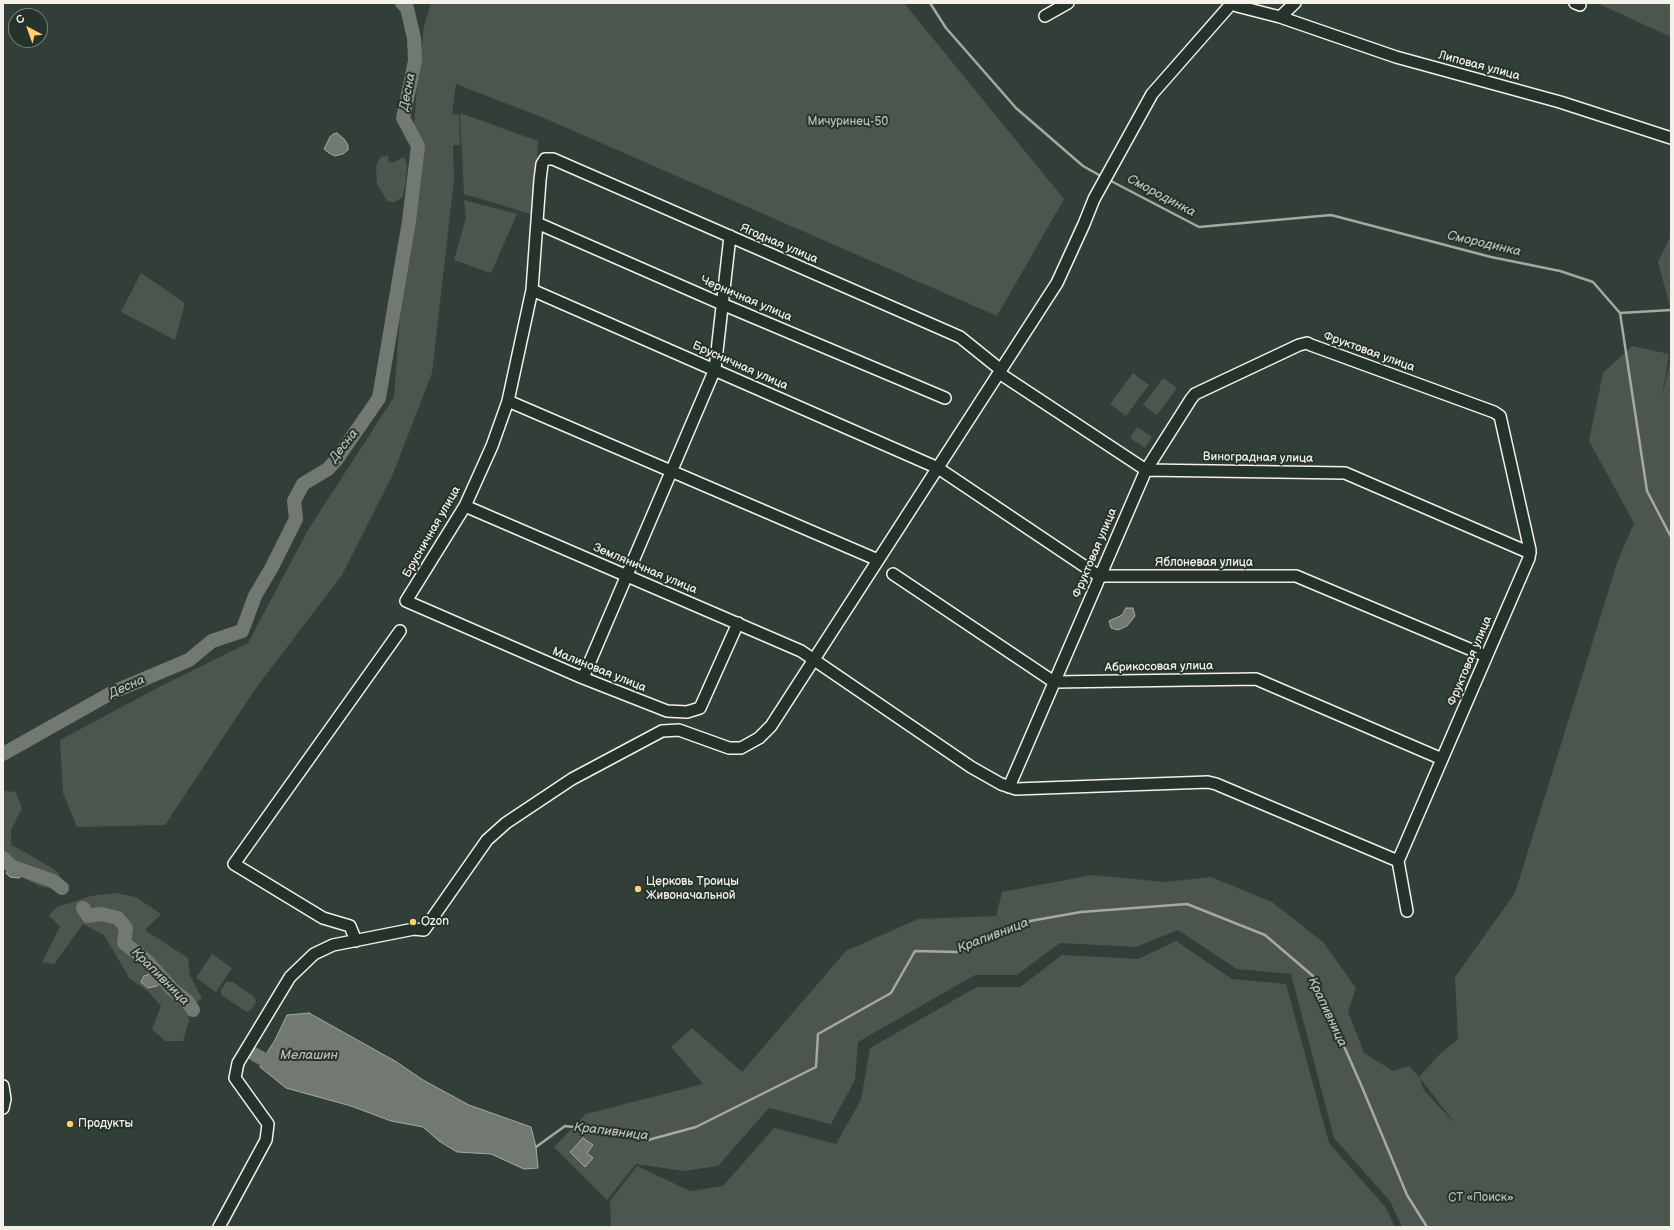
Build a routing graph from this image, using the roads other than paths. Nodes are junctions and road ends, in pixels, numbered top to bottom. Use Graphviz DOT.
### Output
graph roads {
  1 [pos="1068,3"];
  2 [pos="1232,3"];
  3 [pos="1295,3"];
  4 [pos="1045,16"];
  5 [pos="1280,18"];
  6 [pos="1671,138"];
  7 [pos="542,164"];
  8 [pos="537,223"];
  9 [pos="730,236"];
  10 [pos="532,290"];
  11 [pos="722,304"];
  12 [pos="715,369"];
  13 [pos="1000,371"];
  14 [pos="945,398"];
  15 [pos="508,401"];
  16 [pos="938,468"];
  17 [pos="1146,470"];
  18 [pos="671,472"];
  19 [pos="465,506"];
  20 [pos="1530,553"];
  21 [pos="878,560"];
  22 [pos="893,574"];
  23 [pos="627,576"];
  24 [pos="1099,576"];
  25 [pos="406,601"];
  26 [pos="738,624"];
  27 [pos="400,631"];
  28 [pos="1486,656"];
  29 [pos="814,660"];
  30 [pos="583,678"];
  31 [pos="1054,682"];
  32 [pos="1442,759"];
  33 [pos="1009,787"];
  34 [pos="1398,861"];
  35 [pos="1407,911"];
  36 [pos="356,940"];
  37 [pos="3,1086"];
  38 [pos="3,1108"];
  39 [pos="219,1227"];
  1 -- 4 [label="street"];
  2 -- 5 [label="street, Липовая улица"];
  2 -- 13 [label="street"];
  3 -- 5 [label="street"];
  5 -- 6 [label="street, Липовая улица"];
  7 -- 8 [label="street, Брусничная улица"];
  7 -- 9 [label="street, Ягодная улица"];
  8 -- 10 [label="street, Брусничная улица"];
  8 -- 11 [label="street, Черничная улица"];
  9 -- 11 [label="street"];
  9 -- 13 [label="street, Ягодная улица"];
  10 -- 12 [label="street, Брусничная улица"];
  10 -- 15 [label="street, Брусничная улица"];
  11 -- 12 [label="street"];
  11 -- 14 [label="street, Черничная улица"];
  12 -- 16 [label="street, Брусничная улица"];
  12 -- 18 [label="street"];
  13 -- 16 [label="street"];
  13 -- 17 [label="street"];
  15 -- 18 [label="street"];
  15 -- 19 [label="street, Брусничная улица"];
  16 -- 21 [label="street"];
  16 -- 24 [label="street"];
  17 -- 20 [label="street, Виноградная улица"];
  17 -- 20 [label="street, Фруктовая улица"];
  17 -- 24 [label="street, Фруктовая улица"];
  18 -- 21 [label="street"];
  18 -- 23 [label="street"];
  19 -- 23 [label="street, Земляничная улица"];
  19 -- 25 [label="street, Брусничная улица"];
  20 -- 28 [label="street, Фруктовая улица"];
  21 -- 29 [label="street"];
  22 -- 31 [label="street"];
  23 -- 26 [label="street, Земляничная улица"];
  23 -- 30 [label="street"];
  24 -- 28 [label="street, Яблоневая улица"];
  24 -- 31 [label="street, Фруктовая улица"];
  25 -- 30 [label="street, Малиновая улица"];
  26 -- 29 [label="street, Земляничная улица"];
  26 -- 30 [label="street, Малиновая улица"];
  27 -- 36 [label="street"];
  28 -- 32 [label="street, Фруктовая улица"];
  29 -- 33 [label="street"];
  29 -- 36 [label="street"];
  31 -- 32 [label="street, Абрикосовая улица"];
  31 -- 33 [label="street, Фруктовая улица"];
  32 -- 34 [label="street, Фруктовая улица"];
  33 -- 34 [label="street"];
  34 -- 35 [label="street"];
  36 -- 39 [label="street"];
  37 -- 38 [label="street"];
}
